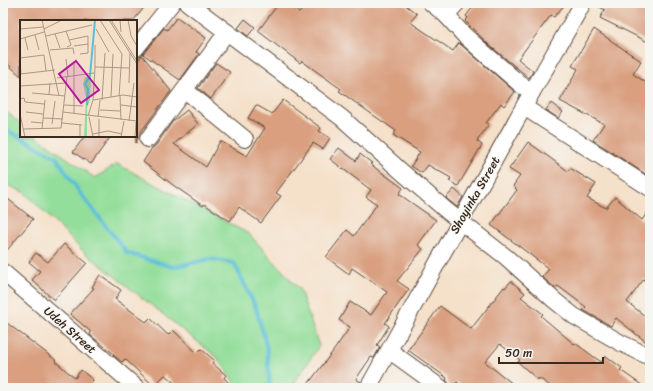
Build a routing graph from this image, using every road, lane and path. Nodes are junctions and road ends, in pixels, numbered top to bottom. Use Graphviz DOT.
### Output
graph roads {
  1 [pos="172,3"];
  2 [pos="188,3"];
  3 [pos="431,3"];
  4 [pos="457,3"];
  5 [pos="583,3"];
  6 [pos="446,15"];
  7 [pos="228,32"];
  8 [pos="137,47"];
  9 [pos="185,90"];
  10 [pos="532,92"];
  11 [pos="524,107"];
  12 [pos="148,139"];
  13 [pos="246,139"];
  14 [pos="650,188"];
  15 [pos="460,220"];
  16 [pos="3,272"];
  17 [pos="390,351"];
  18 [pos="650,357"];
  19 [pos="137,388"];
  20 [pos="368,388"];
  21 [pos="441,388"];
  1 -- 8 [label="street"];
  2 -- 7 [label="street"];
  3 -- 6 [label="street"];
  4 -- 6 [label="street"];
  5 -- 10 [label="street, Shoyinka Street"];
  6 -- 10 [label="street"];
  7 -- 9 [label="street"];
  7 -- 15 [label="street"];
  9 -- 12 [label="street"];
  9 -- 13 [label="street"];
  10 -- 11 [label="street, Shoyinka Street"];
  11 -- 14 [label="street"];
  11 -- 15 [label="street, Shoyinka Street"];
  15 -- 17 [label="street, Shoyinka Street"];
  15 -- 18 [label="street"];
  16 -- 19 [label="street, Udeh Street"];
  17 -- 20 [label="street, Shoyinka Street"];
  17 -- 21 [label="street"];
}
